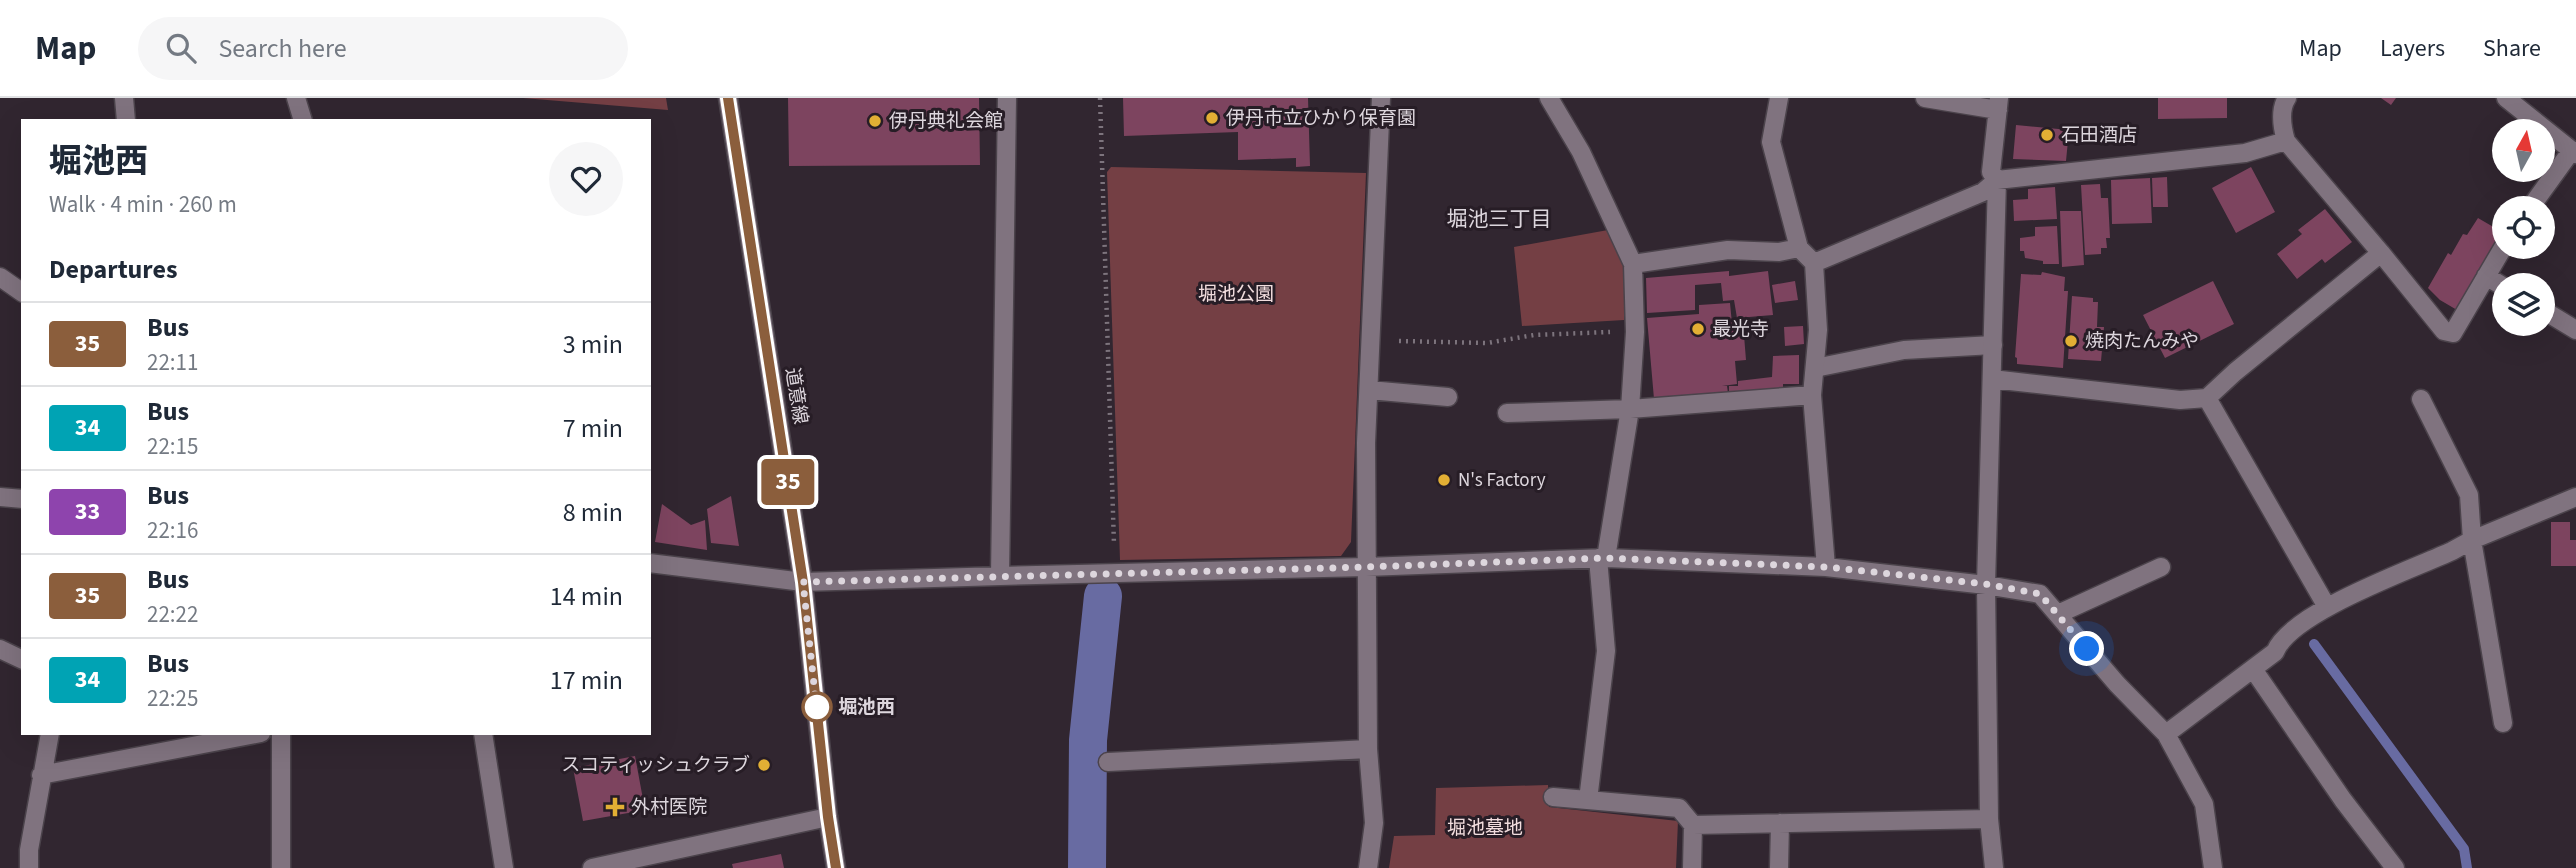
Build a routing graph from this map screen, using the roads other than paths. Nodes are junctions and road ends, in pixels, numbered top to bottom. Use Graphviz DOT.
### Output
graph roads {
  1 [pos="124,98"];
  2 [pos="296,98"];
  3 [pos="728,98"];
  4 [pos="1007,98"];
  5 [pos="1381,98"];
  6 [pos="1549,98"];
  7 [pos="1779,98"];
  8 [pos="1925,98"];
  9 [pos="2287,98"];
  10 [pos="2506,98"];
  11 [pos="1998,104"];
  12 [pos="126,119"];
  13 [pos="302,119"];
  14 [pos="2286,141"];
  15 [pos="2574,152"];
  16 [pos="1997,180"];
  17 [pos="2539,196"];
  18 [pos="1799,248"];
  19 [pos="2381,253"];
  20 [pos="2496,259"];
  21 [pos="1814,263"];
  22 [pos="1633,264"];
  23 [pos="2486,276"];
  24 [pos="0,277"];
  25 [pos="2492,280"];
  26 [pos="21,292"];
  27 [pos="2555,317"];
  28 [pos="2576,330"];
  29 [pos="1993,345"];
  30 [pos="1815,368"];
  31 [pos="1992,379"];
  32 [pos="1369,390"];
  33 [pos="1812,395"];
  34 [pos="1448,397"];
  35 [pos="2207,398"];
  36 [pos="2420,399"];
  37 [pos="1630,409"];
  38 [pos="1507,413"];
  39 [pos="0,497"];
  40 [pos="2576,497"];
  41 [pos="21,499"];
  42 [pos="2472,540"];
  43 [pos="1602,558"];
  44 [pos="651,563"];
  45 [pos="2161,566"];
  46 [pos="1366,567"];
  47 [pos="1826,567"];
  48 [pos="1000,576"];
  49 [pos="803,582"];
  50 [pos="1986,584"];
  51 [pos="2327,607"];
  52 [pos="2058,614"];
  53 [pos="0,649"];
  54 [pos="21,659"];
  55 [pos="2253,669"];
  56 [pos="2503,723"];
  57 [pos="2166,734"];
  58 [pos="50,735"];
  59 [pos="251,735"];
  60 [pos="281,735"];
  61 [pos="483,735"];
  62 [pos="1368,749"];
  63 [pos="1108,762"];
  64 [pos="41,775"];
  65 [pos="1553,797"];
  66 [pos="1588,800"];
  67 [pos="828,817"];
  68 [pos="1989,819"];
  69 [pos="1780,823"];
  70 [pos="1693,825"];
  71 [pos="29,868"];
  72 [pos="281,868"];
  73 [pos="504,868"];
  74 [pos="592,868"];
  75 [pos="836,868"];
  76 [pos="1368,868"];
  77 [pos="1692,868"];
  78 [pos="1779,868"];
  79 [pos="1994,868"];
  80 [pos="2213,868"];
  81 [pos="2395,868"];
  1 -- 12 [label="street"];
  2 -- 13 [label="street"];
  3 -- 49 [label="street, 道意線"];
  4 -- 48 [label="street"];
  5 -- 32 [label="street"];
  6 -- 22 [label="street"];
  7 -- 18 [label="street"];
  8 -- 11 [label="street"];
  9 -- 14 [label="street"];
  10 -- 15 [label="street"];
  11 -- 16 [label="street"];
  14 -- 16 [label="street"];
  14 -- 19 [label="street"];
  15 -- 17 [label="street"];
  16 -- 21 [label="street"];
  16 -- 29 [label="street"];
  18 -- 21 [label="street"];
  18 -- 22 [label="street"];
  19 -- 23 [label="street"];
  19 -- 35 [label="street"];
  20 -- 23 [label="street"];
  21 -- 30 [label="street"];
  22 -- 37 [label="street"];
  23 -- 25 [label="street"];
  24 -- 26 [label="street"];
  27 -- 28 [label="street"];
  29 -- 30 [label="street"];
  29 -- 31 [label="street"];
  30 -- 33 [label="street"];
  31 -- 35 [label="street"];
  31 -- 50 [label="street"];
  32 -- 34 [label="street"];
  32 -- 46 [label="street"];
  33 -- 37 [label="street"];
  33 -- 47 [label="street"];
  35 -- 51 [label="street"];
  36 -- 42 [label="street"];
  37 -- 38 [label="street"];
  37 -- 43 [label="street"];
  39 -- 41 [label="street"];
  40 -- 42 [label="street"];
  42 -- 51 [label="street"];
  42 -- 56 [label="street"];
  43 -- 46 [label="street"];
  43 -- 47 [label="street"];
  43 -- 66 [label="street"];
  44 -- 49 [label="street"];
  45 -- 52 [label="street"];
  46 -- 48 [label="street"];
  46 -- 62 [label="street"];
  47 -- 50 [label="street"];
  48 -- 49 [label="street"];
  49 -- 67 [label="street, 道意線"];
  50 -- 52 [label="street"];
  50 -- 68 [label="street"];
  51 -- 55 [label="street"];
  52 -- 57 [label="street"];
  53 -- 54 [label="street"];
  55 -- 57 [label="street"];
  55 -- 81 [label="street"];
  57 -- 80 [label="street"];
  58 -- 64 [label="street"];
  59 -- 64 [label="street"];
  60 -- 72 [label="street"];
  61 -- 73 [label="street"];
  62 -- 63 [label="street"];
  62 -- 76 [label="street"];
  64 -- 71 [label="street"];
  65 -- 66 [label="street"];
  66 -- 70 [label="street"];
  67 -- 74 [label="street"];
  67 -- 75 [label="street, 道意線"];
  68 -- 69 [label="street"];
  68 -- 79 [label="street"];
  69 -- 70 [label="street"];
  69 -- 78 [label="street"];
  70 -- 77 [label="street"];
}
